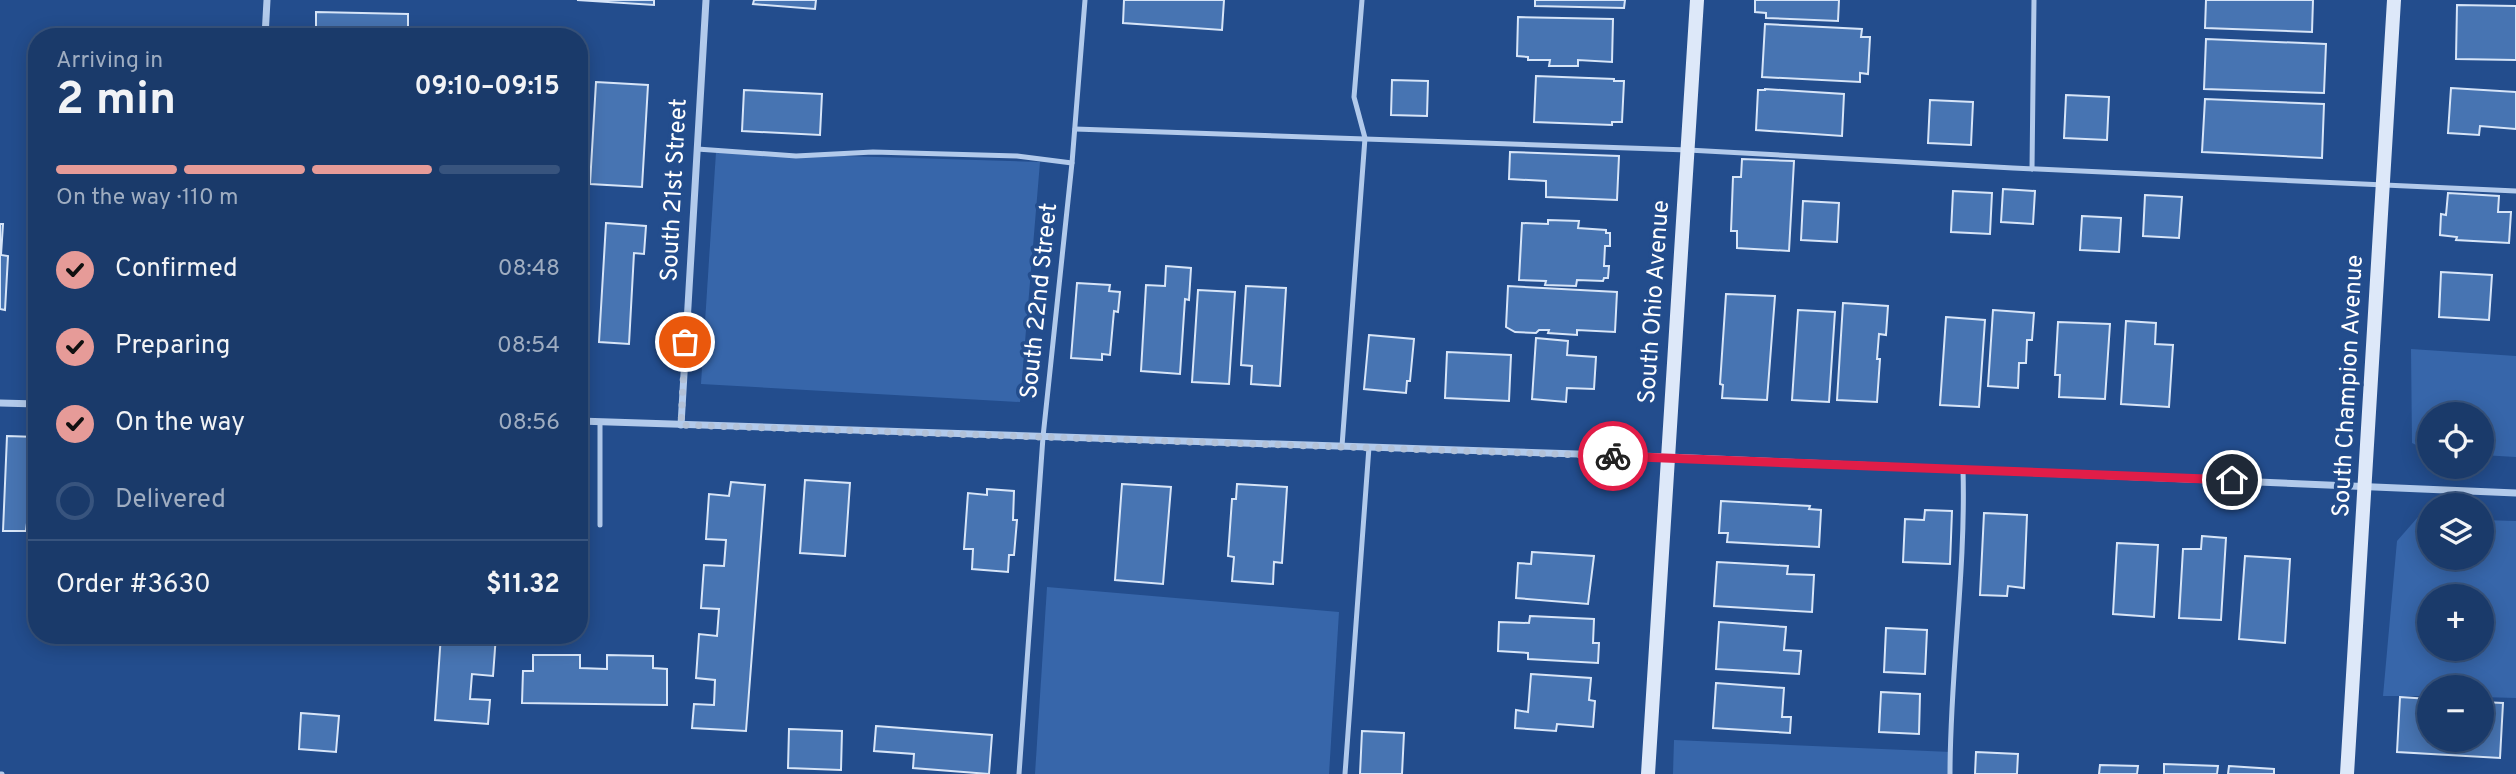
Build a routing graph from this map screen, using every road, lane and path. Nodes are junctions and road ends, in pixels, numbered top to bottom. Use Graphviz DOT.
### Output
graph roads {
  1 [pos="267,0"];
  2 [pos="706,0"];
  3 [pos="1084,0"];
  4 [pos="1362,0"];
  5 [pos="1697,0"];
  6 [pos="2034,0"];
  7 [pos="2393,0"];
  8 [pos="265,28"];
  9 [pos="1075,129"];
  10 [pos="1365,138"];
  11 [pos="697,149"];
  12 [pos="1688,150"];
  13 [pos="1072,163"];
  14 [pos="2032,169"];
  15 [pos="2383,185"];
  16 [pos="2516,191"];
  17 [pos="0,403"];
  18 [pos="28,404"];
  19 [pos="588,421"];
  20 [pos="600,422"];
  21 [pos="681,425"];
  22 [pos="1042,437"];
  23 [pos="1342,446"];
  24 [pos="1369,447"];
  25 [pos="1668,457"];
  26 [pos="1963,469"];
  27 [pos="2366,487"];
  28 [pos="2516,493"];
  29 [pos="600,525"];
  30 [pos="1019,774"];
  31 [pos="1345,774"];
  32 [pos="1648,774"];
  33 [pos="1950,774"];
  34 [pos="2347,774"];
  1 -- 8 [label="street"];
  2 -- 11 [label="street, South 21st Street"];
  3 -- 9 [label="lane, South 22nd Street"];
  4 -- 10 [label="lane"];
  5 -- 12 [label="street, South Ohio Avenue"];
  6 -- 14 [label="lane"];
  7 -- 15 [label="street, South Champion Avenue"];
  9 -- 10 [label="lane"];
  9 -- 13 [label="lane, South 22nd Street"];
  10 -- 12 [label="lane"];
  10 -- 23 [label="lane"];
  11 -- 13 [label="lane"];
  11 -- 21 [label="street, South 21st Street"];
  12 -- 14 [label="lane"];
  12 -- 25 [label="street, South Ohio Avenue"];
  13 -- 22 [label="lane, South 22nd Street"];
  14 -- 15 [label="lane"];
  15 -- 16 [label="lane"];
  15 -- 27 [label="street, South Champion Avenue"];
  17 -- 18 [label="street"];
  19 -- 20 [label="street"];
  20 -- 21 [label="street"];
  20 -- 29 [label="lane"];
  21 -- 22 [label="street"];
  22 -- 23 [label="street"];
  22 -- 30 [label="lane, South 22nd Street"];
  23 -- 24 [label="street"];
  24 -- 25 [label="street"];
  24 -- 31 [label="lane"];
  25 -- 26 [label="street"];
  25 -- 32 [label="street, South Ohio Avenue"];
  26 -- 27 [label="street"];
  26 -- 33 [label="lane"];
  27 -- 28 [label="street"];
  27 -- 34 [label="street, South Champion Avenue"];
}
